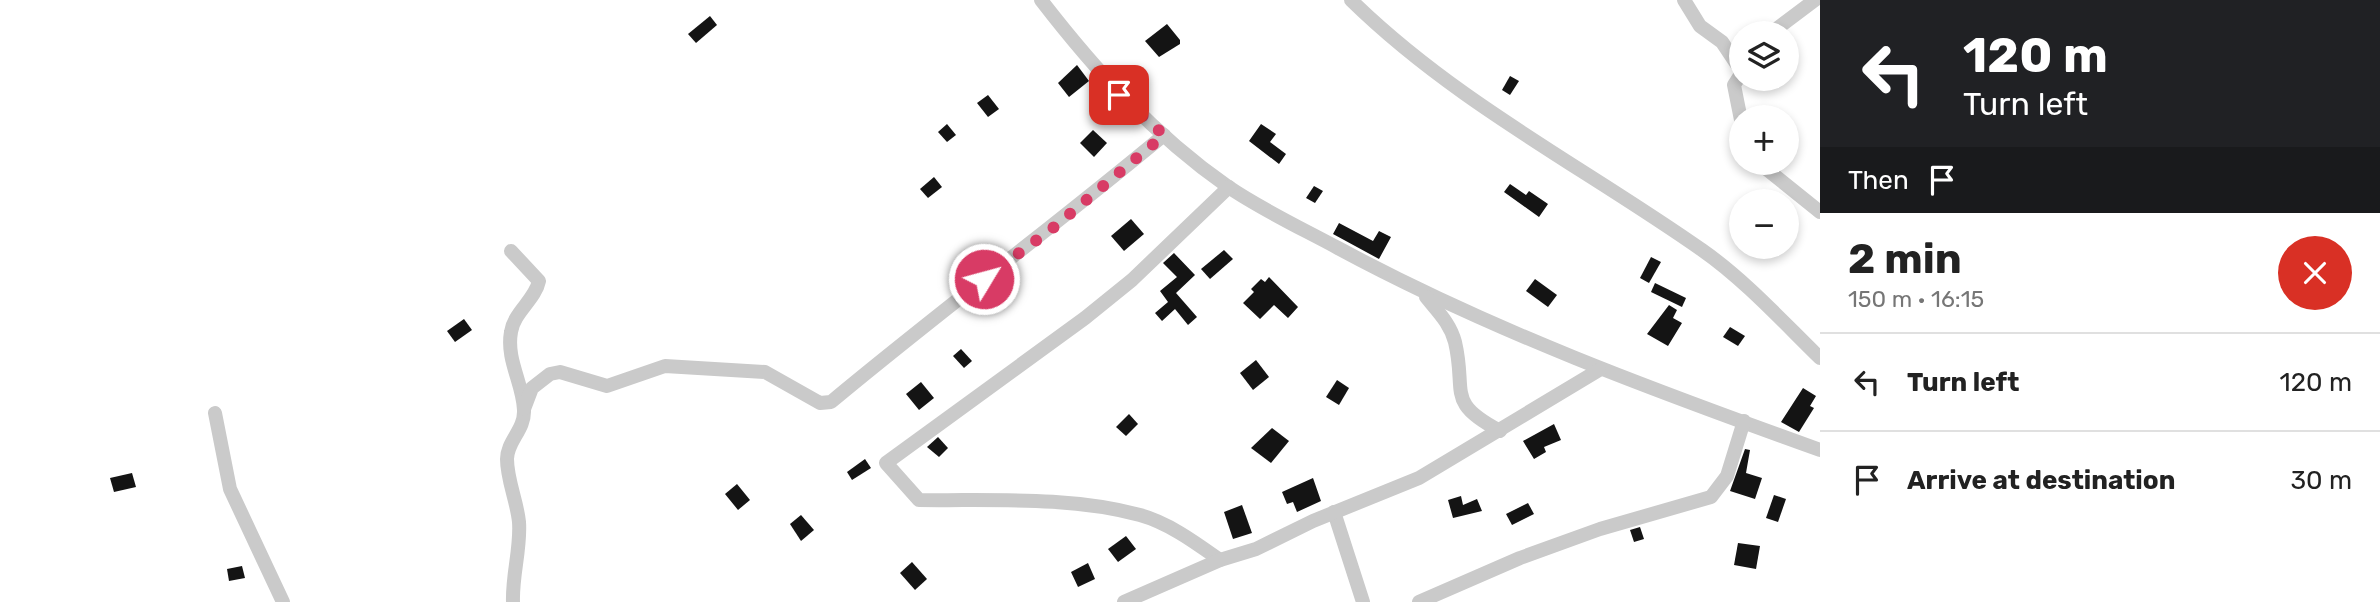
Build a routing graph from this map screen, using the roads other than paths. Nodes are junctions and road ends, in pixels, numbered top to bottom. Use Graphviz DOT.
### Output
graph roads {
  1 [pos="1041,0"];
  2 [pos="1351,0"];
  3 [pos="1684,0"];
  4 [pos="1818,0"];
  5 [pos="1788,21"];
  6 [pos="1729,53"];
  7 [pos="1164,135"];
  8 [pos="1774,175"];
  9 [pos="1229,187"];
  10 [pos="1820,212"];
  11 [pos="511,251"];
  12 [pos="1424,293"];
  13 [pos="1820,359"];
  14 [pos="1599,370"];
  15 [pos="524,408"];
  16 [pos="215,413"];
  17 [pos="1744,421"];
  18 [pos="1500,431"];
  19 [pos="1820,450"];
  20 [pos="1334,512"];
  21 [pos="1220,560"];
  22 [pos="283,602"];
  23 [pos="513,602"];
  24 [pos="1124,602"];
  25 [pos="1363,602"];
  26 [pos="1419,602"];
  1 -- 7 [label="street"];
  2 -- 13 [label="street"];
  3 -- 6 [label="street"];
  4 -- 5 [label="street"];
  7 -- 9 [label="street"];
  7 -- 15 [label="street"];
  8 -- 10 [label="street"];
  9 -- 12 [label="street"];
  9 -- 21 [label="street"];
  11 -- 15 [label="street"];
  12 -- 14 [label="street"];
  12 -- 18 [label="street"];
  14 -- 17 [label="street"];
  14 -- 18 [label="street"];
  15 -- 23 [label="street"];
  16 -- 22 [label="street"];
  17 -- 19 [label="street"];
  17 -- 26 [label="street"];
  18 -- 20 [label="street"];
  20 -- 21 [label="street"];
  20 -- 25 [label="street"];
  21 -- 24 [label="street"];
}
